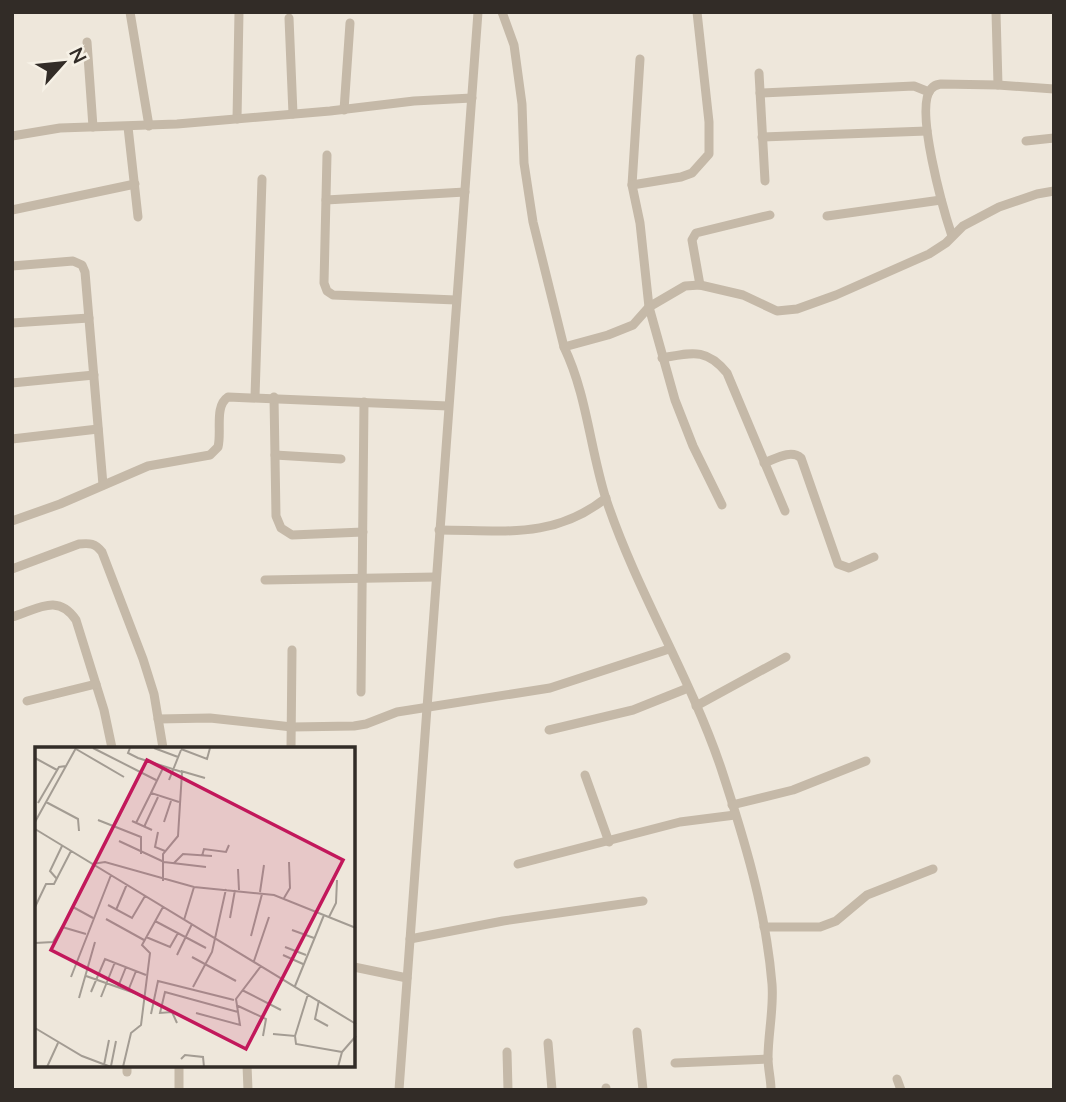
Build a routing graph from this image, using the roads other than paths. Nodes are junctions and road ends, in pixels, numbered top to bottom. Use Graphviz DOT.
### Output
graph roads {
  1 [pos="130,12"];
  2 [pos="239,12"];
  3 [pos="478,12"];
  4 [pos="502,12"];
  5 [pos="697,12"];
  6 [pos="996,12"];
  7 [pos="289,18"];
  8 [pos="350,23"];
  9 [pos="88,42"];
  10 [pos="640,59"];
  11 [pos="758,73"];
  12 [pos="998,85"];
  13 [pos="1054,89"];
  14 [pos="929,92"];
  15 [pos="760,93"];
  16 [pos="472,98"];
  17 [pos="344,110"];
  18 [pos="293,114"];
  19 [pos="237,119"];
  20 [pos="149,126"];
  21 [pos="93,127"];
  22 [pos="128,127"];
  23 [pos="927,131"];
  24 [pos="12,136"];
  25 [pos="762,137"];
  26 [pos="1054,138"];
  27 [pos="1026,141"];
  28 [pos="327,155"];
  29 [pos="262,179"];
  30 [pos="765,181"];
  31 [pos="135,184"];
  32 [pos="632,185"];
  33 [pos="1054,191"];
  34 [pos="465,192"];
  35 [pos="326,200"];
  36 [pos="941,200"];
  37 [pos="12,210"];
  38 [pos="770,215"];
  39 [pos="827,216"];
  40 [pos="138,217"];
  41 [pos="952,236"];
  42 [pos="12,266"];
  43 [pos="700,285"];
  44 [pos="456,300"];
  45 [pos="649,307"];
  46 [pos="89,318"];
  47 [pos="12,323"];
  48 [pos="564,346"];
  49 [pos="662,358"];
  50 [pos="94,375"];
  51 [pos="12,383"];
  52 [pos="255,397"];
  53 [pos="274,397"];
  54 [pos="364,402"];
  55 [pos="448,406"];
  56 [pos="98,429"];
  57 [pos="12,439"];
  58 [pos="275,455"];
  59 [pos="341,459"];
  60 [pos="764,463"];
  61 [pos="103,485"];
  62 [pos="606,498"];
  63 [pos="722,505"];
  64 [pos="785,511"];
  65 [pos="12,521"];
  66 [pos="439,530"];
  67 [pos="363,532"];
  68 [pos="874,557"];
  69 [pos="12,569"];
  70 [pos="436,577"];
  71 [pos="363,578"];
  72 [pos="265,580"];
  73 [pos="12,617"];
  74 [pos="669,649"];
  75 [pos="292,650"];
  76 [pos="786,657"];
  77 [pos="96,684"];
  78 [pos="688,688"];
  79 [pos="361,692"];
  80 [pos="27,701"];
  81 [pos="696,706"];
  82 [pos="427,707"];
  83 [pos="158,719"];
  84 [pos="292,727"];
  85 [pos="549,730"];
  86 [pos="112,747"];
  87 [pos="163,747"];
  88 [pos="291,747"];
  89 [pos="866,761"];
  90 [pos="585,775"];
  91 [pos="733,811"];
  92 [pos="609,842"];
  93 [pos="518,864"];
  94 [pos="933,869"];
  95 [pos="643,901"];
  96 [pos="764,927"];
  97 [pos="410,939"];
  98 [pos="355,967"];
  99 [pos="407,978"];
  100 [pos="636,1032"];
  101 [pos="548,1044"];
  102 [pos="507,1052"];
  103 [pos="768,1059"];
  104 [pos="675,1063"];
  105 [pos="179,1067"];
  106 [pos="247,1067"];
  107 [pos="897,1079"];
  108 [pos="180,1090"];
  109 [pos="248,1090"];
  110 [pos="399,1090"];
  111 [pos="508,1090"];
  112 [pos="552,1090"];
  113 [pos="643,1090"];
  114 [pos="771,1090"];
  115 [pos="901,1090"];
  1 -- 20 [label="street"];
  2 -- 19 [label="street"];
  3 -- 16 [label="street"];
  4 -- 48 [label="street"];
  5 -- 32 [label="street"];
  6 -- 12 [label="street"];
  7 -- 18 [label="street"];
  8 -- 17 [label="street"];
  9 -- 21 [label="street"];
  10 -- 32 [label="street"];
  11 -- 15 [label="street"];
  12 -- 13 [label="street"];
  12 -- 14 [label="street"];
  14 -- 15 [label="street"];
  14 -- 23 [label="street"];
  15 -- 25 [label="street"];
  16 -- 17 [label="street"];
  16 -- 34 [label="street"];
  17 -- 18 [label="street"];
  18 -- 19 [label="street"];
  19 -- 20 [label="street"];
  20 -- 22 [label="street"];
  21 -- 22 [label="street"];
  21 -- 24 [label="street"];
  22 -- 31 [label="street"];
  23 -- 25 [label="street"];
  23 -- 36 [label="street"];
  25 -- 30 [label="street"];
  26 -- 27 [label="street"];
  28 -- 35 [label="street"];
  29 -- 52 [label="street"];
  31 -- 37 [label="street"];
  31 -- 40 [label="street"];
  32 -- 45 [label="street"];
  33 -- 41 [label="street"];
  34 -- 35 [label="street"];
  34 -- 44 [label="street"];
  35 -- 44 [label="street"];
  36 -- 39 [label="street"];
  36 -- 41 [label="street"];
  38 -- 43 [label="street"];
  41 -- 43 [label="street"];
  42 -- 46 [label="street"];
  43 -- 45 [label="street"];
  44 -- 55 [label="street"];
  45 -- 48 [label="street"];
  45 -- 49 [label="street"];
  46 -- 47 [label="street"];
  46 -- 50 [label="street"];
  48 -- 62 [label="street"];
  49 -- 60 [label="street"];
  49 -- 63 [label="street"];
  50 -- 51 [label="street"];
  50 -- 56 [label="street"];
  52 -- 53 [label="street"];
  52 -- 61 [label="street"];
  53 -- 54 [label="street"];
  53 -- 58 [label="street"];
  54 -- 55 [label="street"];
  54 -- 67 [label="street"];
  55 -- 66 [label="street"];
  56 -- 57 [label="street"];
  56 -- 61 [label="street"];
  58 -- 59 [label="street"];
  58 -- 67 [label="street"];
  60 -- 64 [label="street"];
  60 -- 68 [label="street"];
  61 -- 65 [label="street"];
  62 -- 66 [label="street"];
  62 -- 74 [label="street"];
  66 -- 70 [label="street"];
  67 -- 71 [label="street"];
  69 -- 83 [label="street"];
  70 -- 71 [label="street"];
  70 -- 82 [label="street"];
  71 -- 72 [label="street"];
  71 -- 79 [label="street"];
  73 -- 77 [label="street"];
  74 -- 78 [label="street"];
  74 -- 82 [label="street"];
  75 -- 84 [label="street"];
  76 -- 81 [label="street"];
  77 -- 80 [label="street"];
  77 -- 86 [label="street"];
  78 -- 81 [label="street"];
  78 -- 85 [label="street"];
  81 -- 91 [label="street"];
  82 -- 84 [label="street"];
  82 -- 97 [label="street"];
  83 -- 84 [label="street"];
  83 -- 87 [label="street"];
  84 -- 88 [label="street"];
  89 -- 91 [label="street"];
  90 -- 92 [label="street"];
  91 -- 92 [label="street"];
  91 -- 96 [label="street"];
  92 -- 93 [label="street"];
  94 -- 96 [label="street"];
  95 -- 97 [label="street"];
  96 -- 103 [label="street"];
  97 -- 99 [label="street"];
  98 -- 99 [label="street"];
  99 -- 110 [label="street"];
  100 -- 113 [label="street"];
  101 -- 112 [label="street"];
  102 -- 111 [label="street"];
  103 -- 104 [label="street"];
  103 -- 114 [label="street"];
  105 -- 108 [label="street"];
  106 -- 109 [label="street"];
  107 -- 115 [label="street"];
}
